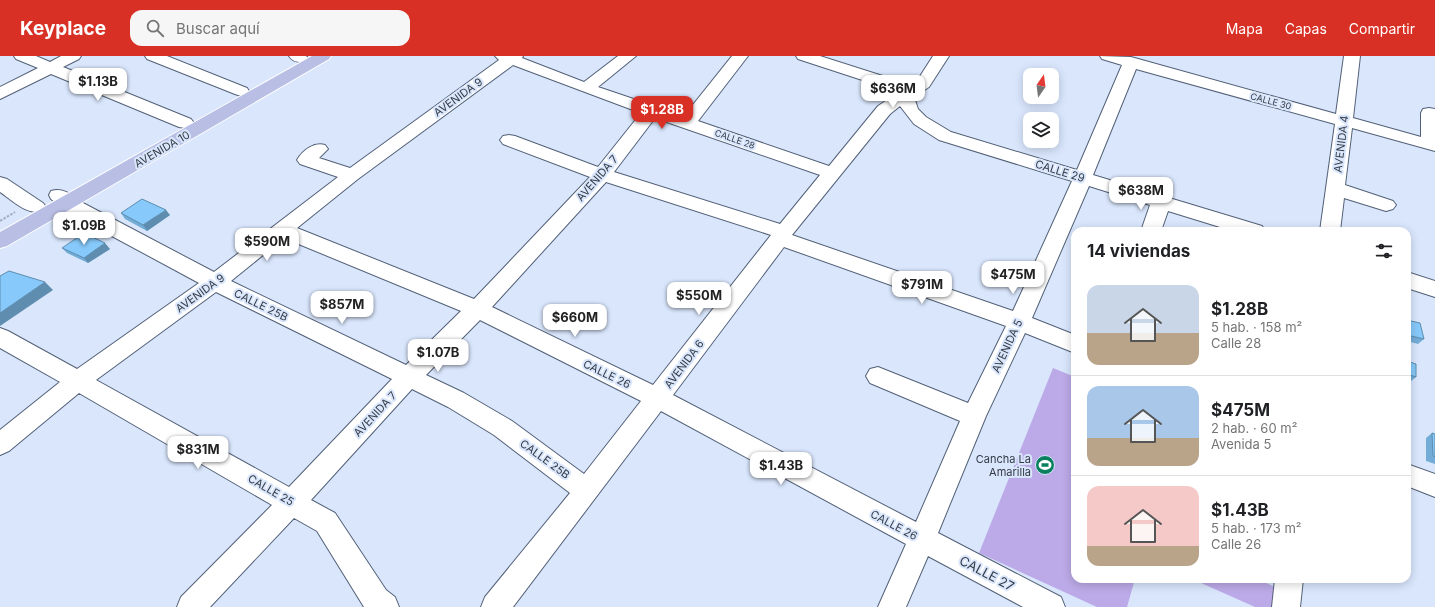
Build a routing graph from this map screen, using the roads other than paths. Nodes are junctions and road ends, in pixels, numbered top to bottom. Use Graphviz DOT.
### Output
graph roads {
  1 [pos="22,56"];
  2 [pos="73,56"];
  3 [pos="153,56"];
  4 [pos="323,56"];
  5 [pos="628,56"];
  6 [pos="740,56"];
  7 [pos="804,56"];
  8 [pos="941,56"];
  9 [pos="1108,56"];
  10 [pos="1352,56"];
  11 [pos="300,57"];
  12 [pos="510,57"];
  13 [pos="1128,60"];
  14 [pos="52,68"];
  15 [pos="586,88"];
  16 [pos="241,91"];
  17 [pos="0,94"];
  18 [pos="913,105"];
  19 [pos="651,111"];
  20 [pos="1429,113"];
  21 [pos="1344,121"];
  22 [pos="185,123"];
  23 [pos="687,123"];
  24 [pos="509,140"];
  25 [pos="1432,145"];
  26 [pos="319,149"];
  27 [pos="832,173"];
  28 [pos="352,175"];
  29 [pos="602,176"];
  30 [pos="1083,178"];
  31 [pos="0,183"];
  32 [pos="1336,189"];
  33 [pos="63,199"];
  34 [pos="1161,202"];
  35 [pos="1386,205"];
  36 [pos="36,207"];
  37 [pos="0,227"];
  38 [pos="1152,227"];
  39 [pos="1242,227"];
  40 [pos="1331,227"];
  41 [pos="282,230"];
  42 [pos="782,235"];
  43 [pos="0,241"];
  44 [pos="1411,281"];
  45 [pos="215,282"];
  46 [pos="1435,289"];
  47 [pos="477,309"];
  48 [pos="1019,322"];
  49 [pos="0,337"];
  50 [pos="1071,342"];
  51 [pos="878,376"];
  52 [pos="410,377"];
  53 [pos="78,381"];
  54 [pos="658,398"];
  55 [pos="974,416"];
  56 [pos="0,444"];
  57 [pos="1411,477"];
  58 [pos="1435,486"];
  59 [pos="586,490"];
  60 [pos="292,502"];
  61 [pos="922,540"];
  62 [pos="1289,583"];
  63 [pos="191,607"];
  64 [pos="385,607"];
  65 [pos="495,607"];
  66 [pos="892,607"];
  67 [pos="1051,607"];
  68 [pos="1286,607"];
  1 -- 14 [label="street"];
  2 -- 14 [label="street"];
  3 -- 16 [label="street"];
  4 -- 33 [label="main road, AVENIDA 10"];
  5 -- 15 [label="street"];
  6 -- 23 [label="street"];
  7 -- 18 [label="street, CALLE 29"];
  8 -- 18 [label="street, AVENIDA 6"];
  9 -- 13 [label="street, CALLE 30"];
  10 -- 21 [label="street, AVENIDA 4"];
  11 -- 16 [label="main road, AVENIDA 10"];
  12 -- 15 [label="street, CALLE 28"];
  12 -- 28 [label="street, AVENIDA 9"];
  13 -- 21 [label="street, CALLE 30"];
  13 -- 30 [label="street, AVENIDA 5"];
  14 -- 17 [label="street"];
  14 -- 22 [label="street"];
  15 -- 19 [label="street, CALLE 28"];
  16 -- 22 [label="main road, AVENIDA 10"];
  18 -- 27 [label="street, AVENIDA 6"];
  18 -- 30 [label="street, CALLE 29"];
  19 -- 23 [label="street, CALLE 28"];
  19 -- 29 [label="street, AVENIDA 7"];
  20 -- 25 [label="street"];
  21 -- 25 [label="street, CALLE 30"];
  21 -- 32 [label="street, AVENIDA 4"];
  22 -- 33 [label="main road, AVENIDA 10"];
  23 -- 27 [label="street, CALLE 28"];
  24 -- 29 [label="street"];
  26 -- 28 [label="street"];
  27 -- 42 [label="street, AVENIDA 6"];
  28 -- 41 [label="street, AVENIDA 9"];
  29 -- 42 [label="street"];
  29 -- 47 [label="street, AVENIDA 7"];
  30 -- 34 [label="street, CALLE 29"];
  30 -- 48 [label="street, AVENIDA 5"];
  31 -- 36 [label="street"];
  32 -- 35 [label="street"];
  32 -- 40 [label="street, AVENIDA 4"];
  33 -- 36 [label="main road, AVENIDA 10"];
  33 -- 43 [label="main road, AVENIDA 10"];
  33 -- 45 [label="street, CALLE 25B"];
  34 -- 38 [label="street"];
  34 -- 39 [label="street, CALLE 29"];
  36 -- 37 [label="main road, AVENIDA 10"];
  41 -- 45 [label="street, AVENIDA 9"];
  41 -- 47 [label="street, CALLE 26"];
  42 -- 48 [label="street"];
  42 -- 54 [label="street, AVENIDA 6"];
  44 -- 46 [label="street"];
  45 -- 52 [label="street, CALLE 25B"];
  45 -- 53 [label="street, AVENIDA 9"];
  47 -- 52 [label="street, AVENIDA 7"];
  47 -- 54 [label="street, CALLE 26"];
  48 -- 50 [label="street"];
  48 -- 55 [label="street, AVENIDA 5"];
  49 -- 53 [label="street, CALLE 25"];
  51 -- 55 [label="street"];
  52 -- 59 [label="street, CALLE 25B"];
  52 -- 60 [label="street, AVENIDA 7"];
  53 -- 56 [label="street, AVENIDA 9"];
  53 -- 60 [label="street, CALLE 25"];
  54 -- 59 [label="street, AVENIDA 6"];
  54 -- 61 [label="street, CALLE 26"];
  55 -- 61 [label="street, AVENIDA 5"];
  57 -- 58 [label="street"];
  59 -- 65 [label="street, AVENIDA 6"];
  60 -- 63 [label="street, AVENIDA 7"];
  60 -- 64 [label="street, CALLE 25"];
  61 -- 66 [label="street, AVENIDA 5"];
  61 -- 67 [label="street, CALLE 27"];
  62 -- 68 [label="street"];
}
